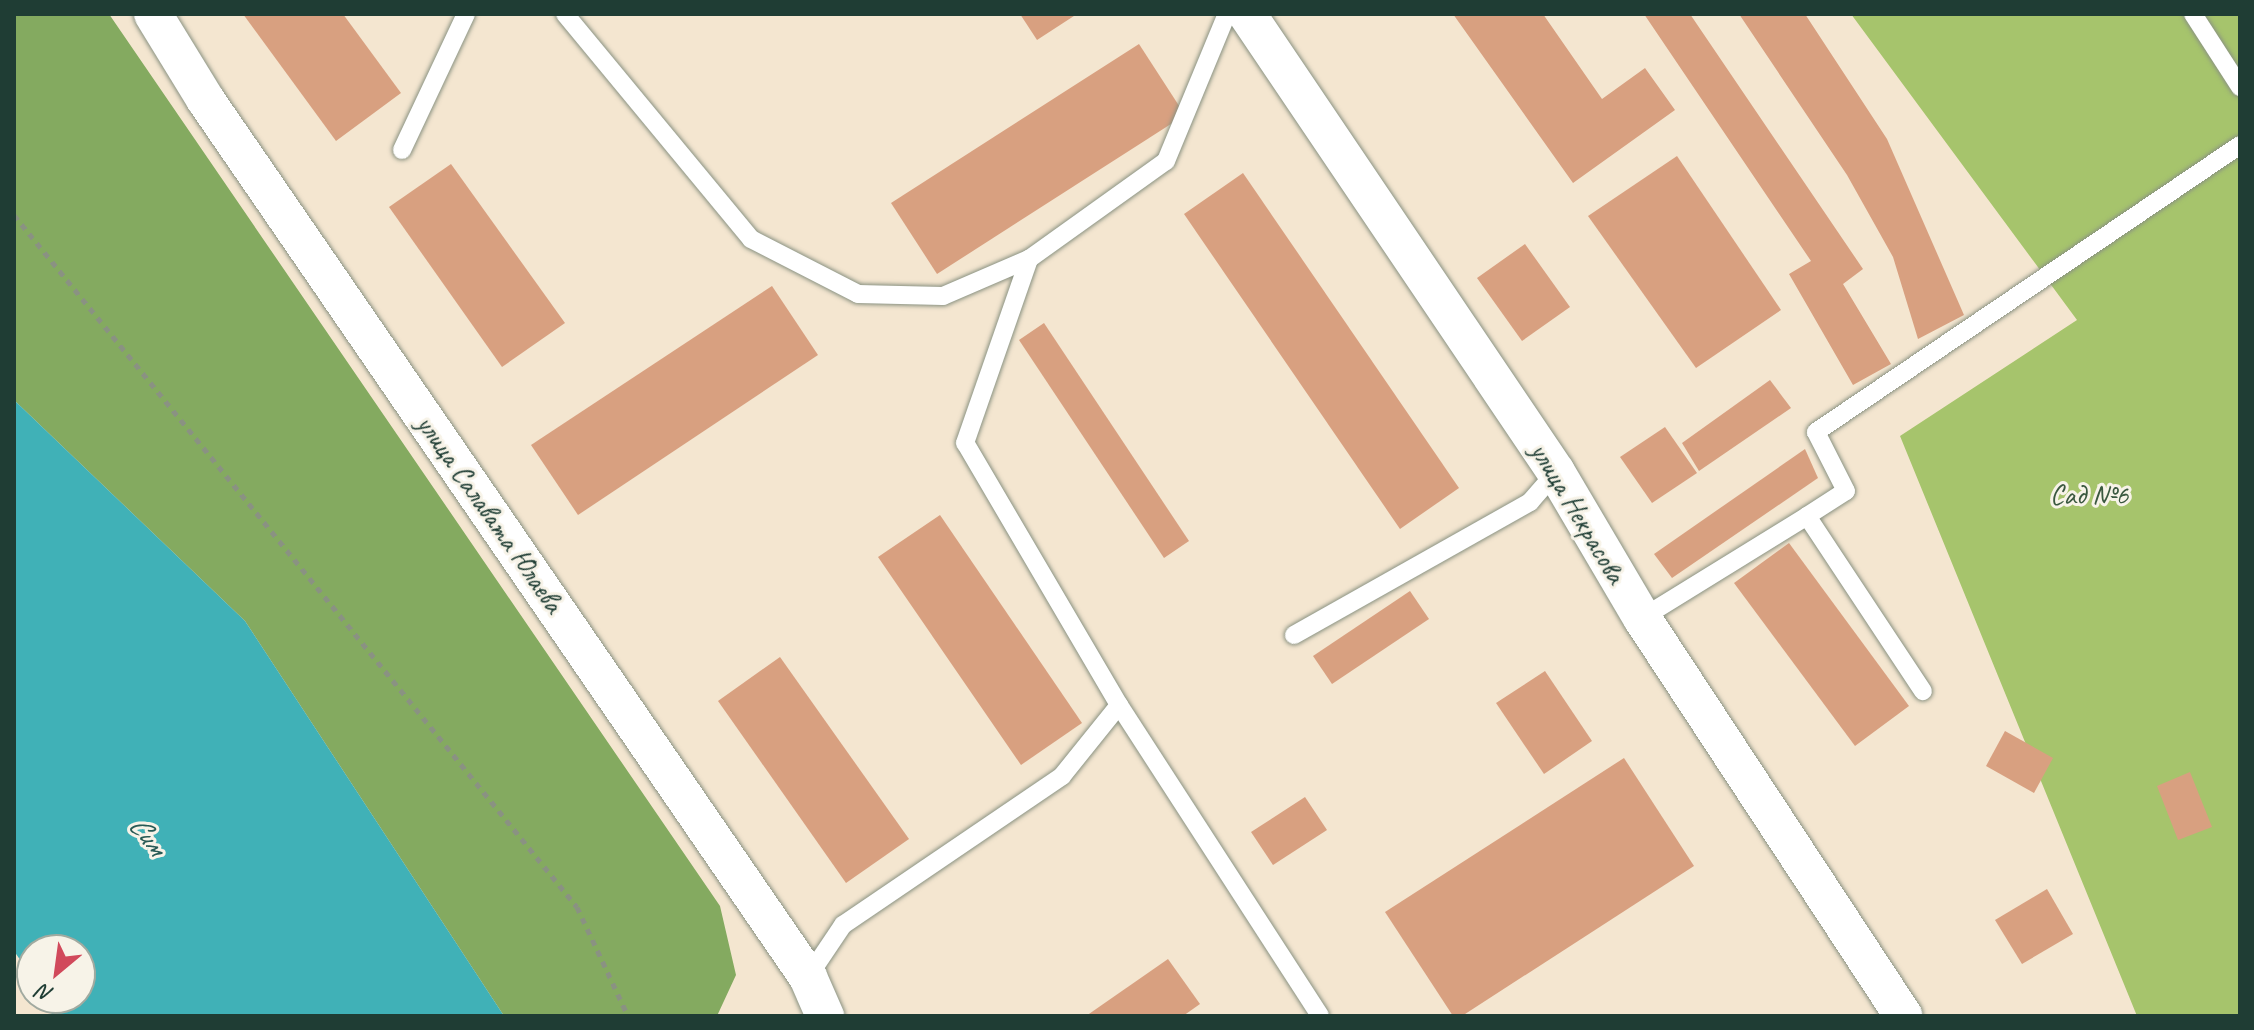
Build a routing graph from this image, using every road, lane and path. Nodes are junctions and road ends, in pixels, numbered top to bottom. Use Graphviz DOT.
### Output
graph roads {
  1 [pos="153,14"];
  2 [pos="466,14"];
  3 [pos="565,14"];
  4 [pos="1227,14"];
  5 [pos="1247,14"];
  6 [pos="2193,14"];
  7 [pos="2240,87"];
  8 [pos="2240,145"];
  9 [pos="402,150"];
  10 [pos="14,215"];
  11 [pos="1029,259"];
  12 [pos="1556,472"];
  13 [pos="1807,516"];
  14 [pos="1642,618"];
  15 [pos="1294,635"];
  16 [pos="1923,691"];
  17 [pos="1119,705"];
  18 [pos="808,977"];
  19 [pos="628,1016"];
  20 [pos="825,1016"];
  21 [pos="1320,1016"];
  22 [pos="1903,1016"];
  1 -- 18 [label="street, улица Салавата Юлаева"];
  2 -- 9 [label="lane"];
  3 -- 11 [label="lane"];
  4 -- 11 [label="lane"];
  5 -- 12 [label="street, улица Некрасова"];
  6 -- 7 [label="lane"];
  8 -- 13 [label="lane"];
  10 -- 19 [label="path"];
  11 -- 17 [label="lane"];
  12 -- 14 [label="street, улица Некрасова"];
  12 -- 15 [label="lane"];
  13 -- 14 [label="lane"];
  13 -- 16 [label="lane"];
  14 -- 22 [label="street, улица Некрасова"];
  17 -- 18 [label="lane"];
  17 -- 21 [label="lane"];
  18 -- 20 [label="street, улица Салавата Юлаева"];
}
